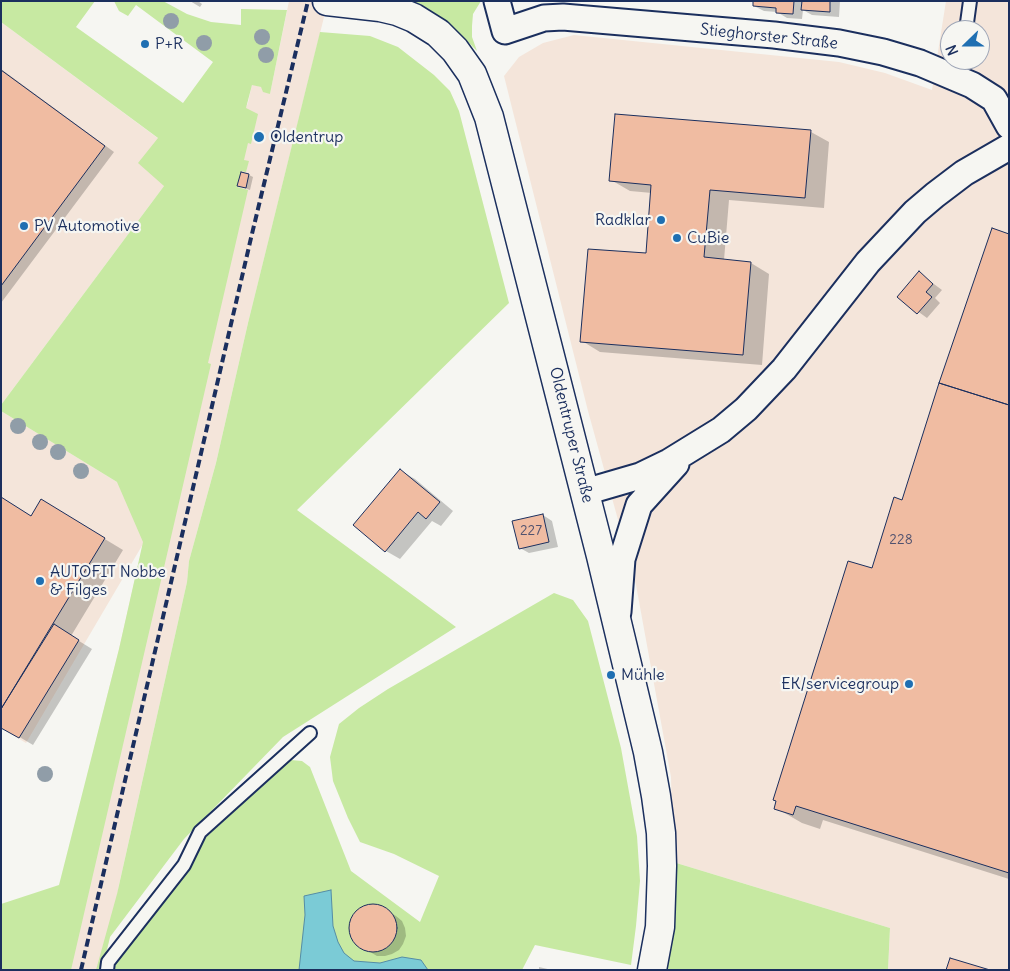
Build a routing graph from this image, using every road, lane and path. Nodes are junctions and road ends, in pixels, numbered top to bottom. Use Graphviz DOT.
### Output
graph roads {
  1 [pos="327,1"];
  2 [pos="497,1"];
  3 [pos="970,1"];
  4 [pos="967,20"];
  5 [pos="940,66"];
  6 [pos="959,70"];
  7 [pos="1009,126"];
  8 [pos="1009,147"];
  9 [pos="688,450"];
  10 [pos="585,492"];
  11 [pos="617,622"];
  12 [pos="310,734"];
  13 [pos="106,970"];
  14 [pos="652,970"];
  1 -- 10 [label="street, Oldentruper Straße"];
  2 -- 5 [label="street, Stieghorster Straße"];
  3 -- 4 [label="lane"];
  6 -- 7 [label="street, Stieghorster Straße"];
  8 -- 9 [label="street"];
  9 -- 10 [label="street"];
  9 -- 11 [label="street"];
  10 -- 11 [label="street, Oldentruper Straße"];
  11 -- 14 [label="street, Oldentruper Straße"];
  12 -- 13 [label="lane"];
}
